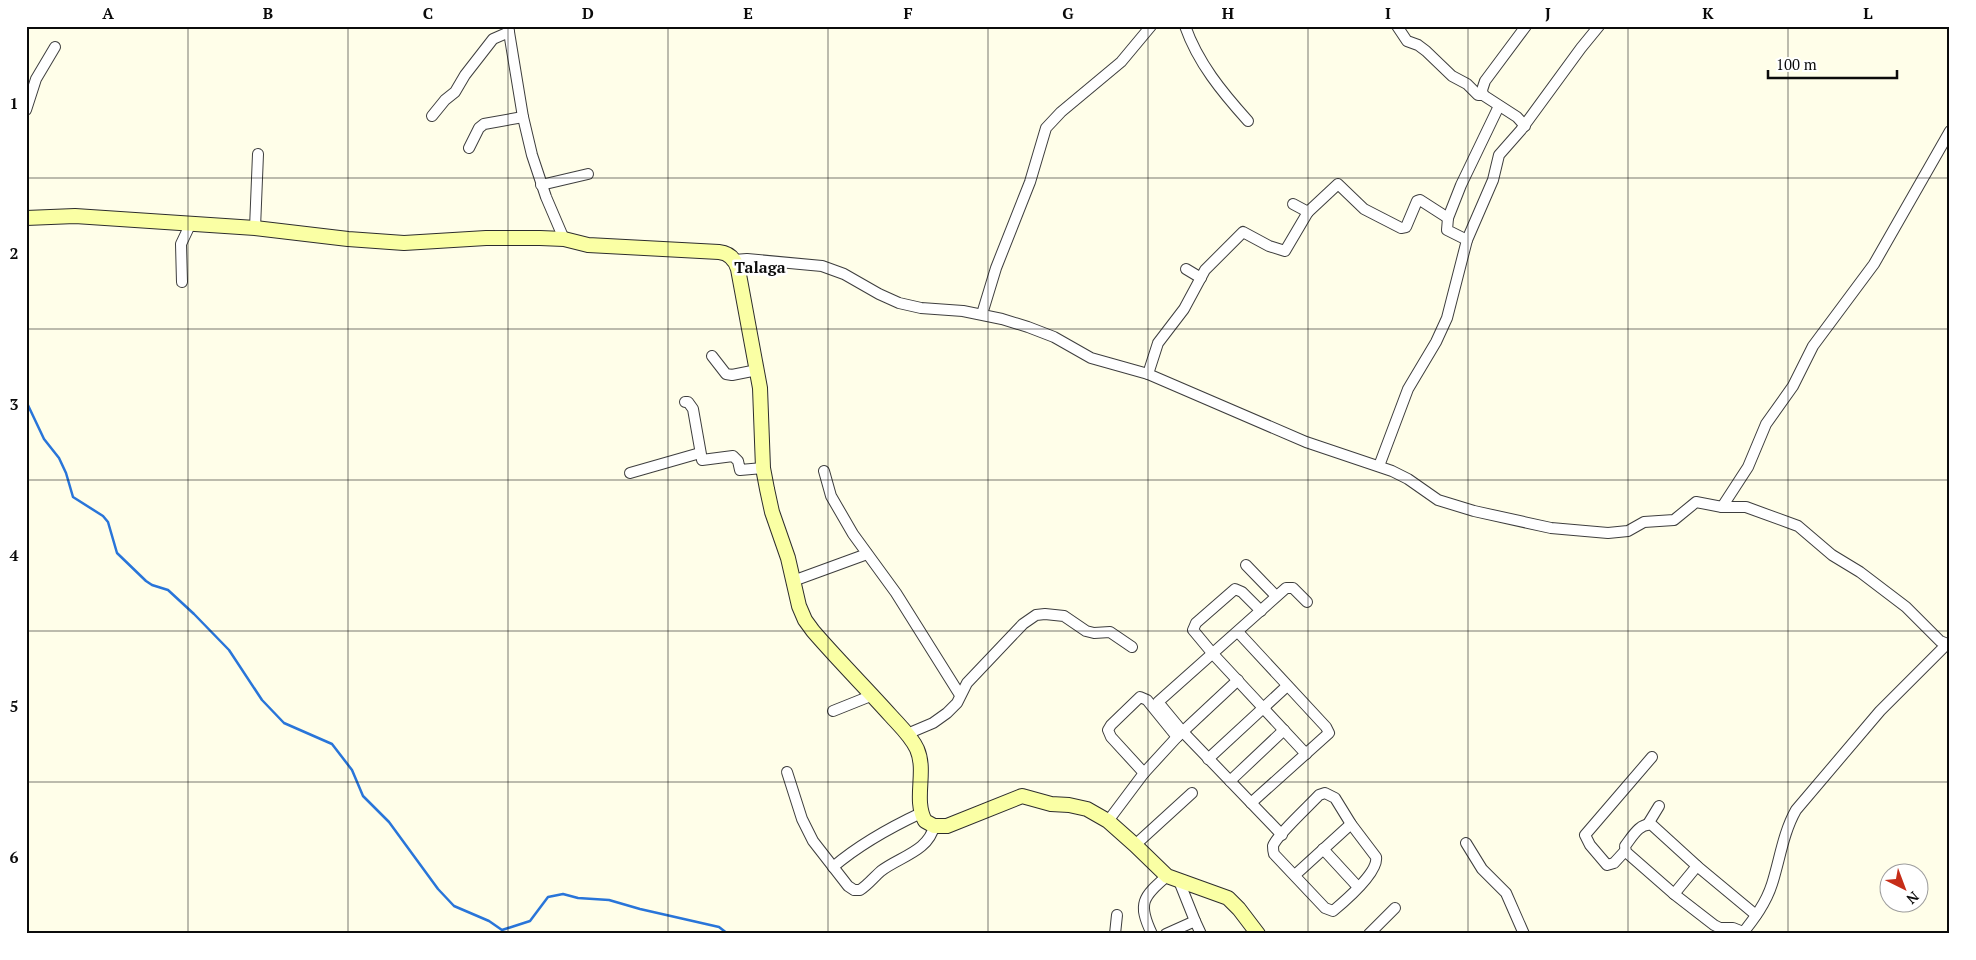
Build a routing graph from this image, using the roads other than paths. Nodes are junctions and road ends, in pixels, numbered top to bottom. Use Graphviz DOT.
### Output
graph roads {
  1 [pos="1151,26"];
  2 [pos="1185,26"];
  3 [pos="1397,26"];
  4 [pos="1526,26"];
  5 [pos="1599,26"];
  6 [pos="509,29"];
  7 [pos="55,47"];
  8 [pos="1483,95"];
  9 [pos="1499,106"];
  10 [pos="26,110"];
  11 [pos="432,116"];
  12 [pos="523,117"];
  13 [pos="1248,121"];
  14 [pos="1525,126"];
  15 [pos="1950,131"];
  16 [pos="468,148"];
  17 [pos="258,154"];
  18 [pos="588,174"];
  19 [pos="541,185"];
  20 [pos="1293,204"];
  21 [pos="1308,212"];
  22 [pos="26,218"];
  23 [pos="1448,218"];
  24 [pos="190,225"];
  25 [pos="255,228"];
  26 [pos="564,239"];
  27 [pos="1467,240"];
  28 [pos="734,260"];
  29 [pos="1186,269"];
  30 [pos="1201,278"];
  31 [pos="182,282"];
  32 [pos="982,314"];
  33 [pos="712,356"];
  34 [pos="757,370"];
  35 [pos="1148,374"];
  36 [pos="685,402"];
  37 [pos="700,453"];
  38 [pos="1379,466"];
  39 [pos="763,468"];
  40 [pos="824,471"];
  41 [pos="630,473"];
  42 [pos="1722,507"];
  43 [pos="867,554"];
  44 [pos="1246,565"];
  45 [pos="793,582"];
  46 [pos="1276,596"];
  47 [pos="1307,602"];
  48 [pos="1261,611"];
  49 [pos="1238,632"];
  50 [pos="1948,645"];
  51 [pos="1132,647"];
  52 [pos="1213,654"];
  53 [pos="1238,680"];
  54 [pos="1287,686"];
  55 [pos="960,694"];
  56 [pos="873,695"];
  57 [pos="1155,705"];
  58 [pos="1263,706"];
  59 [pos="833,711"];
  60 [pos="1284,730"];
  61 [pos="907,734"];
  62 [pos="1180,734"];
  63 [pos="1306,754"];
  64 [pos="1652,757"];
  65 [pos="1208,759"];
  66 [pos="786,772"];
  67 [pos="1144,773"];
  68 [pos="1230,781"];
  69 [pos="1192,793"];
  70 [pos="1252,803"];
  71 [pos="1660,806"];
  72 [pos="921,813"];
  73 [pos="1108,821"];
  74 [pos="1351,824"];
  75 [pos="1648,824"];
  76 [pos="934,826"];
  77 [pos="1282,835"];
  78 [pos="1466,843"];
  79 [pos="1135,845"];
  80 [pos="1323,849"];
  81 [pos="1625,851"];
  82 [pos="833,866"];
  83 [pos="1697,866"];
  84 [pos="1295,875"];
  85 [pos="1173,878"];
  86 [pos="1358,887"];
  87 [pos="1674,894"];
  88 [pos="1395,908"];
  89 [pos="1117,915"];
  90 [pos="1756,915"];
  91 [pos="1195,921"];
  92 [pos="1742,933"];
  93 [pos="1115,934"];
  94 [pos="1152,934"];
  95 [pos="1166,934"];
  96 [pos="1200,934"];
  97 [pos="1258,934"];
  98 [pos="1369,934"];
  99 [pos="1524,934"];
  1 -- 32 [label="street"];
  2 -- 13 [label="street"];
  3 -- 8 [label="street"];
  4 -- 8 [label="street"];
  5 -- 14 [label="street"];
  6 -- 11 [label="street"];
  6 -- 12 [label="street"];
  7 -- 10 [label="street"];
  8 -- 9 [label="street"];
  9 -- 14 [label="street"];
  9 -- 23 [label="street"];
  12 -- 16 [label="street"];
  12 -- 19 [label="street"];
  14 -- 27 [label="street"];
  15 -- 42 [label="street"];
  17 -- 25 [label="street"];
  18 -- 19 [label="street"];
  19 -- 26 [label="street"];
  20 -- 21 [label="street"];
  21 -- 23 [label="street"];
  21 -- 30 [label="street"];
  22 -- 24 [label="street"];
  23 -- 27 [label="street"];
  24 -- 25 [label="street"];
  24 -- 31 [label="street"];
  25 -- 26 [label="street"];
  26 -- 28 [label="street"];
  27 -- 38 [label="street"];
  28 -- 32 [label="street"];
  28 -- 34 [label="street"];
  29 -- 30 [label="street"];
  30 -- 35 [label="street"];
  32 -- 35 [label="street"];
  33 -- 34 [label="street"];
  34 -- 39 [label="street"];
  35 -- 38 [label="street"];
  36 -- 37 [label="street"];
  37 -- 39 [label="street"];
  37 -- 41 [label="street"];
  38 -- 42 [label="street"];
  39 -- 45 [label="street"];
  40 -- 43 [label="street"];
  42 -- 50 [label="street"];
  43 -- 45 [label="street"];
  43 -- 55 [label="street"];
  44 -- 46 [label="street"];
  45 -- 56 [label="street"];
  46 -- 47 [label="street"];
  46 -- 48 [label="street"];
  48 -- 49 [label="street"];
  48 -- 52 [label="street"];
  49 -- 52 [label="street"];
  49 -- 54 [label="street"];
  50 -- 90 [label="street"];
  51 -- 55 [label="street"];
  52 -- 53 [label="street"];
  52 -- 57 [label="street"];
  53 -- 58 [label="street"];
  53 -- 62 [label="street"];
  54 -- 58 [label="street"];
  54 -- 63 [label="street"];
  55 -- 61 [label="street"];
  56 -- 59 [label="street"];
  56 -- 61 [label="street"];
  57 -- 62 [label="street"];
  57 -- 67 [label="street"];
  58 -- 60 [label="street"];
  58 -- 65 [label="street"];
  60 -- 63 [label="street"];
  60 -- 68 [label="street"];
  61 -- 72 [label="street"];
  62 -- 65 [label="street"];
  62 -- 67 [label="street"];
  63 -- 70 [label="street"];
  64 -- 81 [label="street"];
  65 -- 68 [label="street"];
  66 -- 82 [label="street"];
  67 -- 73 [label="street"];
  68 -- 70 [label="street"];
  69 -- 79 [label="street"];
  70 -- 77 [label="street"];
  71 -- 75 [label="street"];
  72 -- 76 [label="street"];
  72 -- 82 [label="street"];
  73 -- 76 [label="street"];
  73 -- 79 [label="street"];
  74 -- 77 [label="street"];
  74 -- 80 [label="street"];
  74 -- 86 [label="street"];
  75 -- 81 [label="street"];
  75 -- 83 [label="street"];
  76 -- 82 [label="street"];
  77 -- 84 [label="street"];
  78 -- 99 [label="street"];
  79 -- 85 [label="street"];
  80 -- 84 [label="street"];
  80 -- 86 [label="street"];
  81 -- 87 [label="street"];
  83 -- 87 [label="street"];
  83 -- 90 [label="street"];
  84 -- 86 [label="street"];
  85 -- 91 [label="street"];
  85 -- 94 [label="street"];
  85 -- 97 [label="street"];
  87 -- 92 [label="street"];
  88 -- 98 [label="street"];
  89 -- 93 [label="street"];
  90 -- 92 [label="street"];
  91 -- 95 [label="street"];
  91 -- 96 [label="street"];
}
